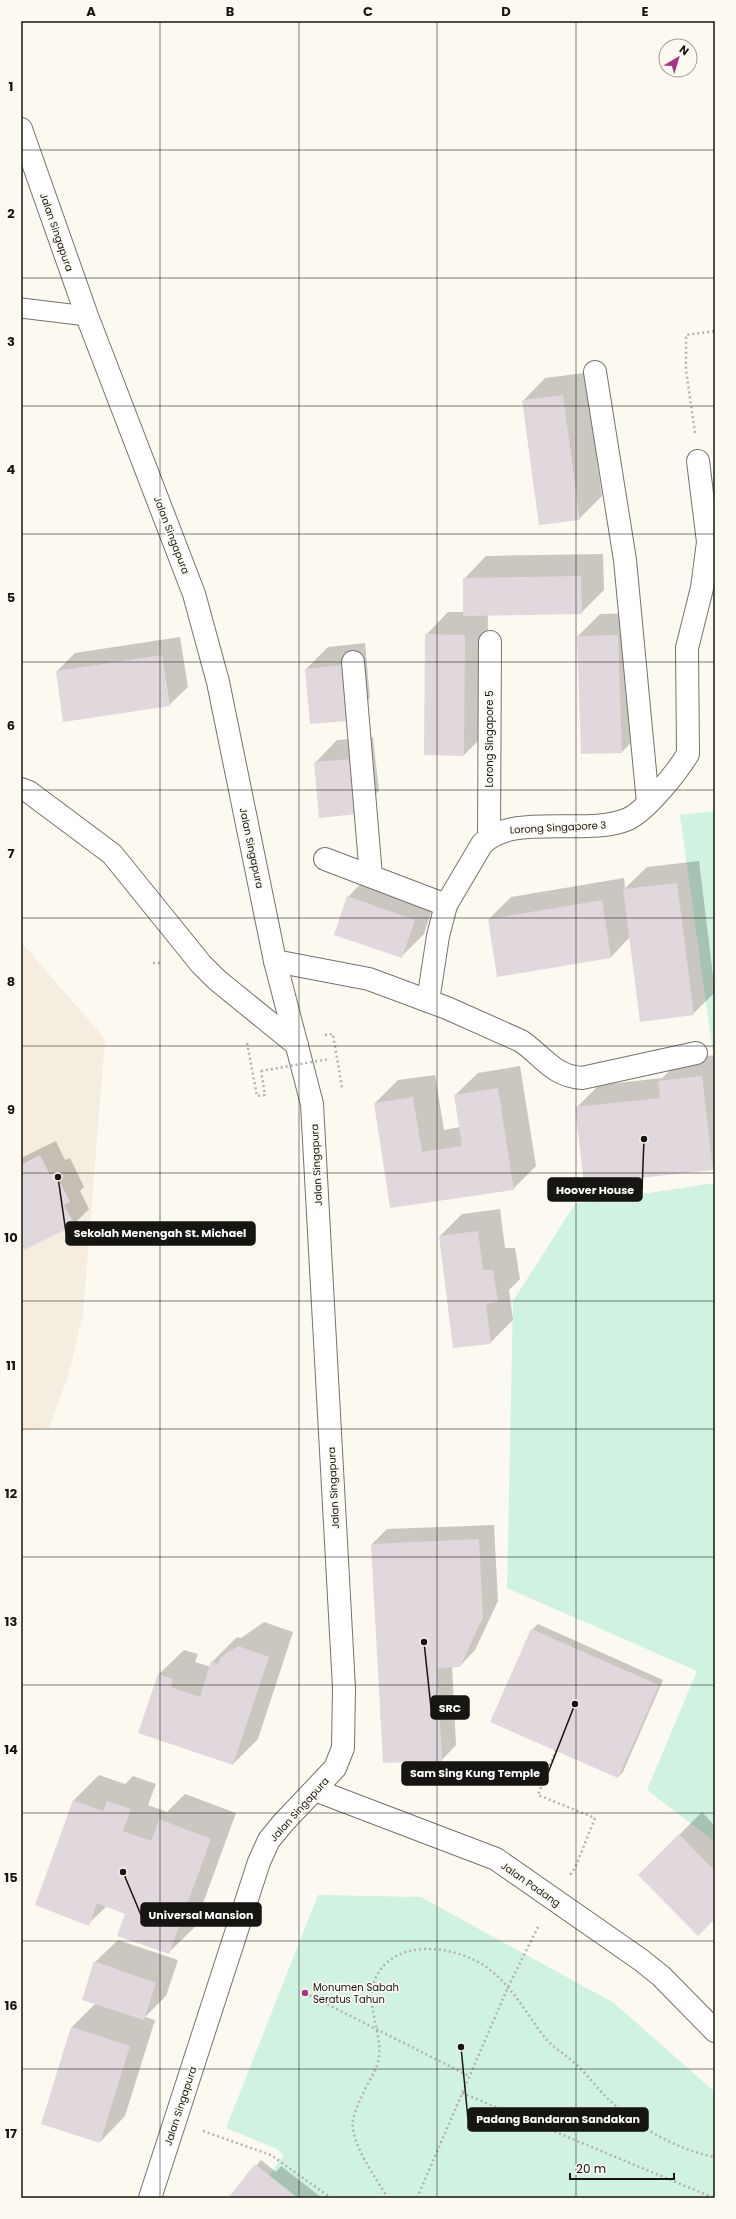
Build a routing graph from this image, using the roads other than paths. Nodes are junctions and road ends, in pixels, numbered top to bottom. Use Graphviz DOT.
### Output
graph roads {
  1 [pos="21,129"];
  2 [pos="21,308"];
  3 [pos="86,316"];
  4 [pos="595,372"];
  5 [pos="698,461"];
  6 [pos="490,642"];
  7 [pos="353,662"];
  8 [pos="21,789"];
  9 [pos="648,803"];
  10 [pos="489,837"];
  11 [pos="325,859"];
  12 [pos="371,876"];
  13 [pos="446,905"];
  14 [pos="275,961"];
  15 [pos="428,1001"];
  16 [pos="297,1044"];
  17 [pos="696,1053"];
  18 [pos="316,1790"];
  19 [pos="715,2032"];
  20 [pos="150,2198"];
  1 -- 3 [label="street, Jalan Singapura"];
  2 -- 3 [label="lane"];
  3 -- 14 [label="street, Jalan Singapura"];
  4 -- 9 [label="street"];
  5 -- 9 [label="street, Lorong Singapore 3"];
  6 -- 10 [label="street, Lorong Singapore 5"];
  7 -- 12 [label="street"];
  8 -- 16 [label="street"];
  9 -- 10 [label="street, Lorong Singapore 3"];
  10 -- 13 [label="street"];
  11 -- 12 [label="street"];
  12 -- 13 [label="street"];
  13 -- 15 [label="street"];
  14 -- 15 [label="street"];
  14 -- 16 [label="street, Jalan Singapura"];
  15 -- 17 [label="street"];
  16 -- 18 [label="street, Jalan Singapura"];
  18 -- 19 [label="street, Jalan Padang"];
  18 -- 20 [label="street, Jalan Singapura"];
}
